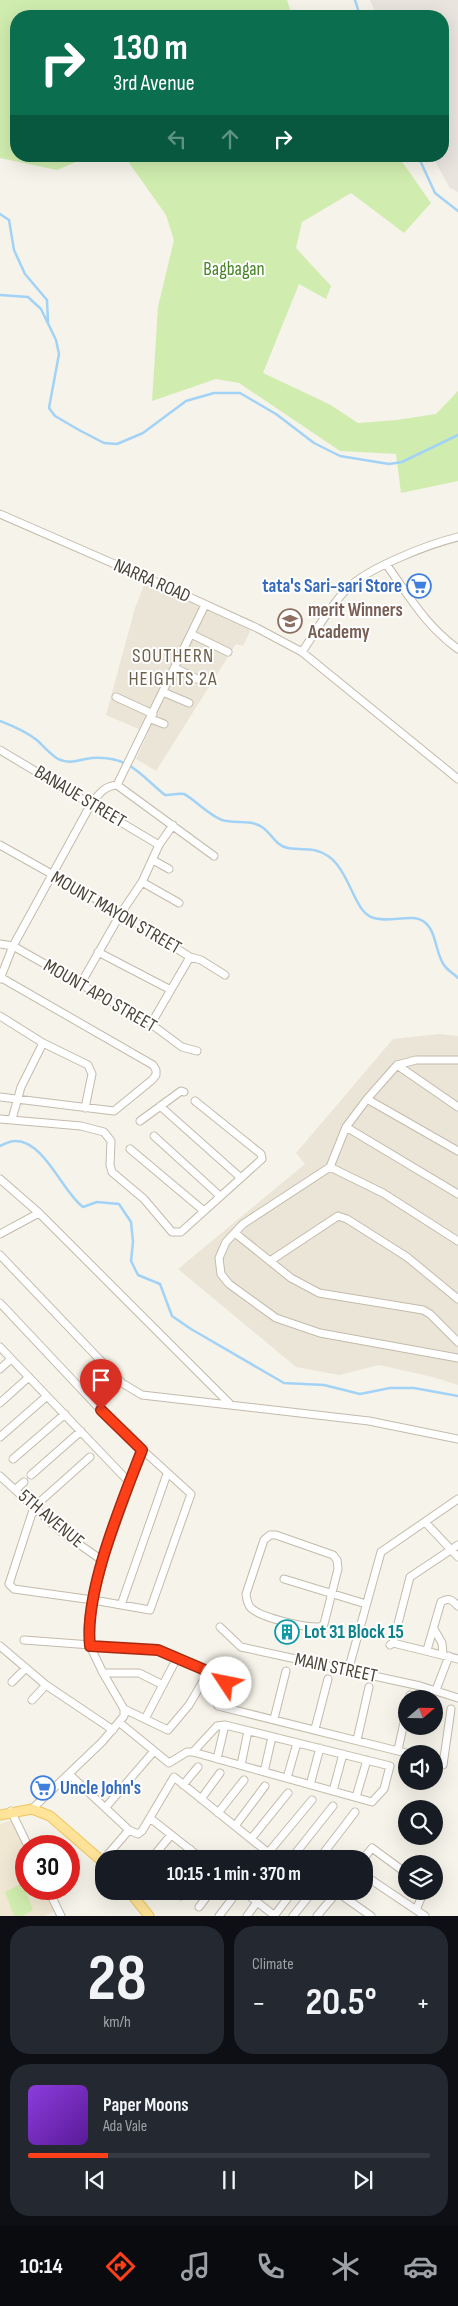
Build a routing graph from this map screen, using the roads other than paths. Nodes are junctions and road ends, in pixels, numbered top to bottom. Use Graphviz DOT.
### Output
graph roads {
  1 [pos="0,514"];
  2 [pos="458,537"];
  3 [pos="386,564"];
  4 [pos="205,605"];
  5 [pos="191,634"];
  6 [pos="458,649"];
  7 [pos="228,652"];
  8 [pos="302,652"];
  9 [pos="175,668"];
  10 [pos="197,679"];
  11 [pos="163,692"];
  12 [pos="116,697"];
  13 [pos="189,703"];
  14 [pos="152,716"];
  15 [pos="164,724"];
  16 [pos="0,750"];
  17 [pos="458,779"];
  18 [pos="117,785"];
  19 [pos="91,804"];
  20 [pos="173,825"];
  21 [pos="0,845"];
  22 [pos="159,845"];
  23 [pos="214,856"];
  24 [pos="153,860"];
  25 [pos="169,868"];
  26 [pos="52,875"];
  27 [pos="142,882"];
  28 [pos="179,903"];
  29 [pos="121,913"];
  30 [pos="0,944"];
  31 [pos="13,946"];
  32 [pos="98,952"];
  33 [pos="190,957"];
  34 [pos="225,975"];
  35 [pos="0,978"];
  36 [pos="80,984"];
  37 [pos="171,990"];
  38 [pos="0,1016"];
  39 [pos="151,1024"];
  40 [pos="43,1043"];
  41 [pos="197,1051"];
  42 [pos="458,1060"];
  43 [pos="397,1065"];
  44 [pos="184,1092"];
  45 [pos="0,1097"];
  46 [pos="16,1099"];
  47 [pos="367,1099"];
  48 [pos="195,1101"];
  49 [pos="160,1106"];
  50 [pos="458,1107"];
  51 [pos="85,1108"];
  52 [pos="0,1119"];
  53 [pos="12,1119"];
  54 [pos="140,1121"];
  55 [pos="346,1127"];
  56 [pos="154,1136"];
  57 [pos="130,1149"];
  58 [pos="458,1151"];
  59 [pos="330,1167"];
  60 [pos="241,1178"];
  61 [pos="0,1179"];
  62 [pos="458,1194"];
  63 [pos="220,1196"];
  64 [pos="204,1212"];
  65 [pos="39,1213"];
  66 [pos="235,1232"];
  67 [pos="0,1234"];
  68 [pos="458,1241"];
  69 [pos="0,1255"];
  70 [pos="270,1261"];
  71 [pos="458,1299"];
  72 [pos="0,1303"];
  73 [pos="458,1342"];
  74 [pos="0,1347"];
  75 [pos="458,1358"];
  76 [pos="12,1359"];
  77 [pos="0,1369"];
  78 [pos="29,1377"];
  79 [pos="47,1396"];
  80 [pos="0,1403"];
  81 [pos="231,1405"];
  82 [pos="65,1414"];
  83 [pos="81,1431"];
  84 [pos="0,1437"];
  85 [pos="458,1439"];
  86 [pos="142,1450"];
  87 [pos="90,1457"];
  88 [pos="13,1459"];
  89 [pos="167,1474"];
  90 [pos="0,1476"];
  91 [pos="31,1476"];
  92 [pos="24,1482"];
  93 [pos="130,1483"];
  94 [pos="16,1489"];
  95 [pos="458,1499"];
  96 [pos="34,1507"];
  97 [pos="425,1522"];
  98 [pos="458,1545"];
  99 [pos="451,1550"];
  100 [pos="458,1557"];
  101 [pos="103,1561"];
  102 [pos="284,1579"];
  103 [pos="331,1595"];
  104 [pos="93,1600"];
  105 [pos="366,1604"];
  106 [pos="121,1605"];
  107 [pos="458,1606"];
  108 [pos="220,1627"];
  109 [pos="434,1630"];
  110 [pos="24,1640"];
  111 [pos="90,1646"];
  112 [pos="427,1650"];
  113 [pos="2,1651"];
  114 [pos="446,1655"];
  115 [pos="177,1658"];
  116 [pos="458,1659"];
  117 [pos="25,1669"];
  118 [pos="209,1671"];
  119 [pos="286,1671"];
  120 [pos="348,1672"];
  121 [pos="103,1673"];
  122 [pos="328,1679"];
  123 [pos="12,1682"];
  124 [pos="46,1684"];
  125 [pos="163,1685"];
  126 [pos="369,1687"];
  127 [pos="436,1690"];
  128 [pos="443,1693"];
  129 [pos="458,1698"];
  130 [pos="32,1700"];
  131 [pos="124,1709"];
  132 [pos="451,1709"];
  133 [pos="145,1719"];
  134 [pos="274,1720"];
  135 [pos="120,1723"];
  136 [pos="225,1726"];
  137 [pos="315,1729"];
  138 [pos="113,1730"];
  139 [pos="248,1731"];
  140 [pos="272,1737"];
  141 [pos="357,1740"];
  142 [pos="297,1743"];
  143 [pos="320,1748"];
  144 [pos="398,1750"];
  145 [pos="154,1751"];
  146 [pos="193,1752"];
  147 [pos="343,1754"];
  148 [pos="217,1759"];
  149 [pos="366,1760"];
  150 [pos="241,1765"];
  151 [pos="443,1765"];
  152 [pos="198,1766"];
  153 [pos="264,1772"];
  154 [pos="220,1773"];
  155 [pos="70,1774"];
  156 [pos="287,1778"];
  157 [pos="244,1780"];
  158 [pos="183,1785"];
  159 [pos="310,1785"];
  160 [pos="265,1786"];
  161 [pos="333,1791"];
  162 [pos="288,1793"];
  163 [pos="356,1797"];
  164 [pos="201,1799"];
  165 [pos="312,1800"];
  166 [pos="333,1806"];
  167 [pos="106,1807"];
  168 [pos="32,1809"];
  169 [pos="11,1811"];
  170 [pos="355,1812"];
  171 [pos="218,1813"];
  172 [pos="0,1815"];
  173 [pos="150,1818"];
  174 [pos="235,1826"];
  175 [pos="129,1830"];
  176 [pos="23,1835"];
  177 [pos="171,1835"];
  178 [pos="251,1839"];
  179 [pos="190,1849"];
  180 [pos="112,1850"];
  181 [pos="158,1850"];
  182 [pos="264,1850"];
  183 [pos="270,1850"];
  184 [pos="298,1850"];
  185 [pos="325,1850"];
  186 [pos="370,1850"];
  187 [pos="95,1853"];
  188 [pos="398,1868"];
  189 [pos="373,1881"];
  190 [pos="54,1900"];
  191 [pos="136,1900"];
  192 [pos="204,1900"];
  193 [pos="231,1900"];
  194 [pos="254,1900"];
  195 [pos="286,1900"];
  196 [pos="306,1900"];
  197 [pos="331,1900"];
  198 [pos="348,1900"];
  199 [pos="420,1900"];
  200 [pos="257,1902"];
  201 [pos="199,1906"];
  202 [pos="416,1910"];
  203 [pos="319,1915"];
  204 [pos="62,1916"];
  205 [pos="149,1916"];
  206 [pos="219,1916"];
  207 [pos="247,1916"];
  208 [pos="274,1916"];
  209 [pos="293,1916"];
  210 [pos="371,1916"];
  211 [pos="425,1916"];
  1 -- 4 [label="street, NARRA ROAD"];
  2 -- 3 [label="street"];
  3 -- 6 [label="street"];
  3 -- 8 [label="street"];
  4 -- 5 [label="street"];
  4 -- 8 [label="street, NARRA ROAD"];
  5 -- 7 [label="street"];
  5 -- 9 [label="street"];
  8 -- 17 [label="street, NARRA ROAD"];
  9 -- 10 [label="street"];
  9 -- 11 [label="street"];
  11 -- 13 [label="street"];
  11 -- 14 [label="street"];
  12 -- 14 [label="street"];
  14 -- 15 [label="street"];
  14 -- 18 [label="street"];
  16 -- 19 [label="street, BANAUE STREET"];
  18 -- 19 [label="street"];
  18 -- 20 [label="street"];
  19 -- 22 [label="street, BANAUE STREET"];
  19 -- 26 [label="street"];
  20 -- 22 [label="street"];
  20 -- 23 [label="street"];
  21 -- 26 [label="street, MOUNT MAYON STREET"];
  22 -- 24 [label="street"];
  24 -- 25 [label="street"];
  24 -- 27 [label="street"];
  26 -- 29 [label="street, MOUNT MAYON STREET"];
  26 -- 31 [label="street"];
  27 -- 28 [label="street"];
  27 -- 29 [label="street"];
  29 -- 32 [label="street"];
  29 -- 33 [label="street, MOUNT MAYON STREET"];
  30 -- 31 [label="street, MOUNT APO STREET"];
  31 -- 35 [label="street"];
  31 -- 36 [label="street, MOUNT APO STREET"];
  32 -- 36 [label="street"];
  32 -- 37 [label="street"];
  33 -- 34 [label="street"];
  33 -- 37 [label="street, MOUNT MAYON STREET"];
  35 -- 51 [label="street"];
  36 -- 39 [label="street, MOUNT APO STREET"];
  37 -- 39 [label="street, MOUNT MAYON STREET"];
  38 -- 40 [label="street"];
  39 -- 41 [label="street, MOUNT APO STREET"];
  40 -- 46 [label="street"];
  40 -- 51 [label="street"];
  42 -- 43 [label="street"];
  43 -- 47 [label="street"];
  43 -- 50 [label="street"];
  44 -- 49 [label="street"];
  45 -- 46 [label="street"];
  46 -- 51 [label="street"];
  46 -- 53 [label="street"];
  47 -- 55 [label="street"];
  47 -- 58 [label="street"];
  48 -- 60 [label="street"];
  49 -- 54 [label="street"];
  49 -- 60 [label="street"];
  52 -- 53 [label="street"];
  53 -- 64 [label="street"];
  55 -- 59 [label="street"];
  55 -- 62 [label="street"];
  56 -- 63 [label="street"];
  57 -- 64 [label="street"];
  59 -- 66 [label="street"];
  59 -- 68 [label="street"];
  60 -- 63 [label="street"];
  61 -- 65 [label="street"];
  63 -- 64 [label="street"];
  65 -- 67 [label="street"];
  65 -- 81 [label="street"];
  66 -- 70 [label="street"];
  66 -- 75 [label="street"];
  69 -- 81 [label="street"];
  70 -- 71 [label="street"];
  70 -- 73 [label="street"];
  72 -- 86 [label="street"];
  74 -- 76 [label="street"];
  76 -- 77 [label="street"];
  76 -- 78 [label="street"];
  78 -- 79 [label="street"];
  78 -- 80 [label="street"];
  79 -- 82 [label="street"];
  79 -- 84 [label="street"];
  81 -- 85 [label="street"];
  82 -- 83 [label="street"];
  82 -- 88 [label="street"];
  83 -- 91 [label="street"];
  83 -- 93 [label="street"];
  86 -- 89 [label="street"];
  86 -- 93 [label="street"];
  87 -- 96 [label="street"];
  89 -- 106 [label="street"];
  89 -- 106 [label="street"];
  90 -- 94 [label="street, 5TH AVENUE"];
  92 -- 94 [label="street"];
  93 -- 101 [label="street"];
  94 -- 96 [label="street, 5TH AVENUE"];
  95 -- 97 [label="street"];
  96 -- 101 [label="street, 5TH AVENUE"];
  96 -- 104 [label="street"];
  97 -- 99 [label="street"];
  97 -- 105 [label="street"];
  98 -- 99 [label="street"];
  99 -- 100 [label="street"];
  99 -- 112 [label="street"];
  101 -- 104 [label="street"];
  102 -- 103 [label="street"];
  103 -- 103 [label="street"];
  103 -- 105 [label="street"];
  104 -- 106 [label="street"];
  104 -- 111 [label="street"];
  105 -- 120 [label="street"];
  107 -- 109 [label="street"];
  108 -- 120 [label="street, MAIN STREET"];
  109 -- 112 [label="street"];
  109 -- 114 [label="street"];
  110 -- 111 [label="street"];
  111 -- 115 [label="street"];
  111 -- 121 [label="street"];
  112 -- 114 [label="street"];
  113 -- 117 [label="street"];
  114 -- 116 [label="street"];
  114 -- 127 [label="street"];
  115 -- 118 [label="street"];
  115 -- 125 [label="street"];
  117 -- 123 [label="street"];
  117 -- 124 [label="street"];
  118 -- 133 [label="street"];
  118 -- 134 [label="street"];
  119 -- 134 [label="street"];
  120 -- 127 [label="street, MAIN STREET"];
  121 -- 125 [label="street"];
  121 -- 131 [label="street"];
  122 -- 137 [label="street"];
  124 -- 130 [label="street"];
  124 -- 138 [label="street"];
  125 -- 133 [label="street"];
  126 -- 141 [label="street"];
  128 -- 129 [label="street, MAIN STREET"];
  131 -- 133 [label="street"];
  131 -- 135 [label="street"];
  132 -- 151 [label="street"];
  134 -- 137 [label="street"];
  135 -- 138 [label="street"];
  135 -- 145 [label="street"];
  136 -- 139 [label="street"];
  136 -- 146 [label="street"];
  136 -- 148 [label="street"];
  137 -- 141 [label="street"];
  138 -- 155 [label="street"];
  139 -- 140 [label="street"];
  139 -- 150 [label="street"];
  140 -- 142 [label="street"];
  140 -- 153 [label="street"];
  141 -- 144 [label="street"];
  142 -- 143 [label="street"];
  142 -- 156 [label="street"];
  143 -- 147 [label="street"];
  143 -- 159 [label="street"];
  145 -- 146 [label="street"];
  145 -- 167 [label="street"];
  146 -- 148 [label="street"];
  147 -- 149 [label="street"];
  147 -- 161 [label="street"];
  148 -- 150 [label="street"];
  149 -- 163 [label="street"];
  149 -- 163 [label="street"];
  150 -- 153 [label="street"];
  152 -- 158 [label="street"];
  153 -- 156 [label="street"];
  154 -- 164 [label="street"];
  155 -- 167 [label="street"];
  155 -- 168 [label="street"];
  156 -- 159 [label="street"];
  157 -- 171 [label="street"];
  158 -- 164 [label="street"];
  158 -- 173 [label="street"];
  159 -- 161 [label="street"];
  160 -- 174 [label="street"];
  161 -- 163 [label="street"];
  162 -- 178 [label="street"];
  164 -- 171 [label="street"];
  165 -- 183 [label="street"];
  166 -- 184 [label="street"];
  167 -- 175 [label="street"];
  168 -- 169 [label="main road"];
  168 -- 187 [label="main road"];
  169 -- 172 [label="main road"];
  169 -- 176 [label="street"];
  170 -- 185 [label="street"];
  171 -- 174 [label="street"];
  173 -- 175 [label="street"];
  173 -- 177 [label="street"];
  174 -- 178 [label="street"];
  175 -- 180 [label="street"];
  177 -- 179 [label="street"];
  177 -- 181 [label="street"];
  178 -- 182 [label="street"];
  186 -- 188 [label="street"];
  189 -- 202 [label="street"];
  190 -- 204 [label="street"];
  191 -- 205 [label="main road"];
  192 -- 201 [label="street"];
  193 -- 206 [label="street"];
  194 -- 200 [label="street"];
  195 -- 208 [label="street"];
  196 -- 209 [label="street"];
  197 -- 203 [label="street"];
  198 -- 210 [label="street"];
  199 -- 202 [label="street"];
  200 -- 207 [label="street"];
  200 -- 208 [label="street"];
  202 -- 211 [label="street"];
}
